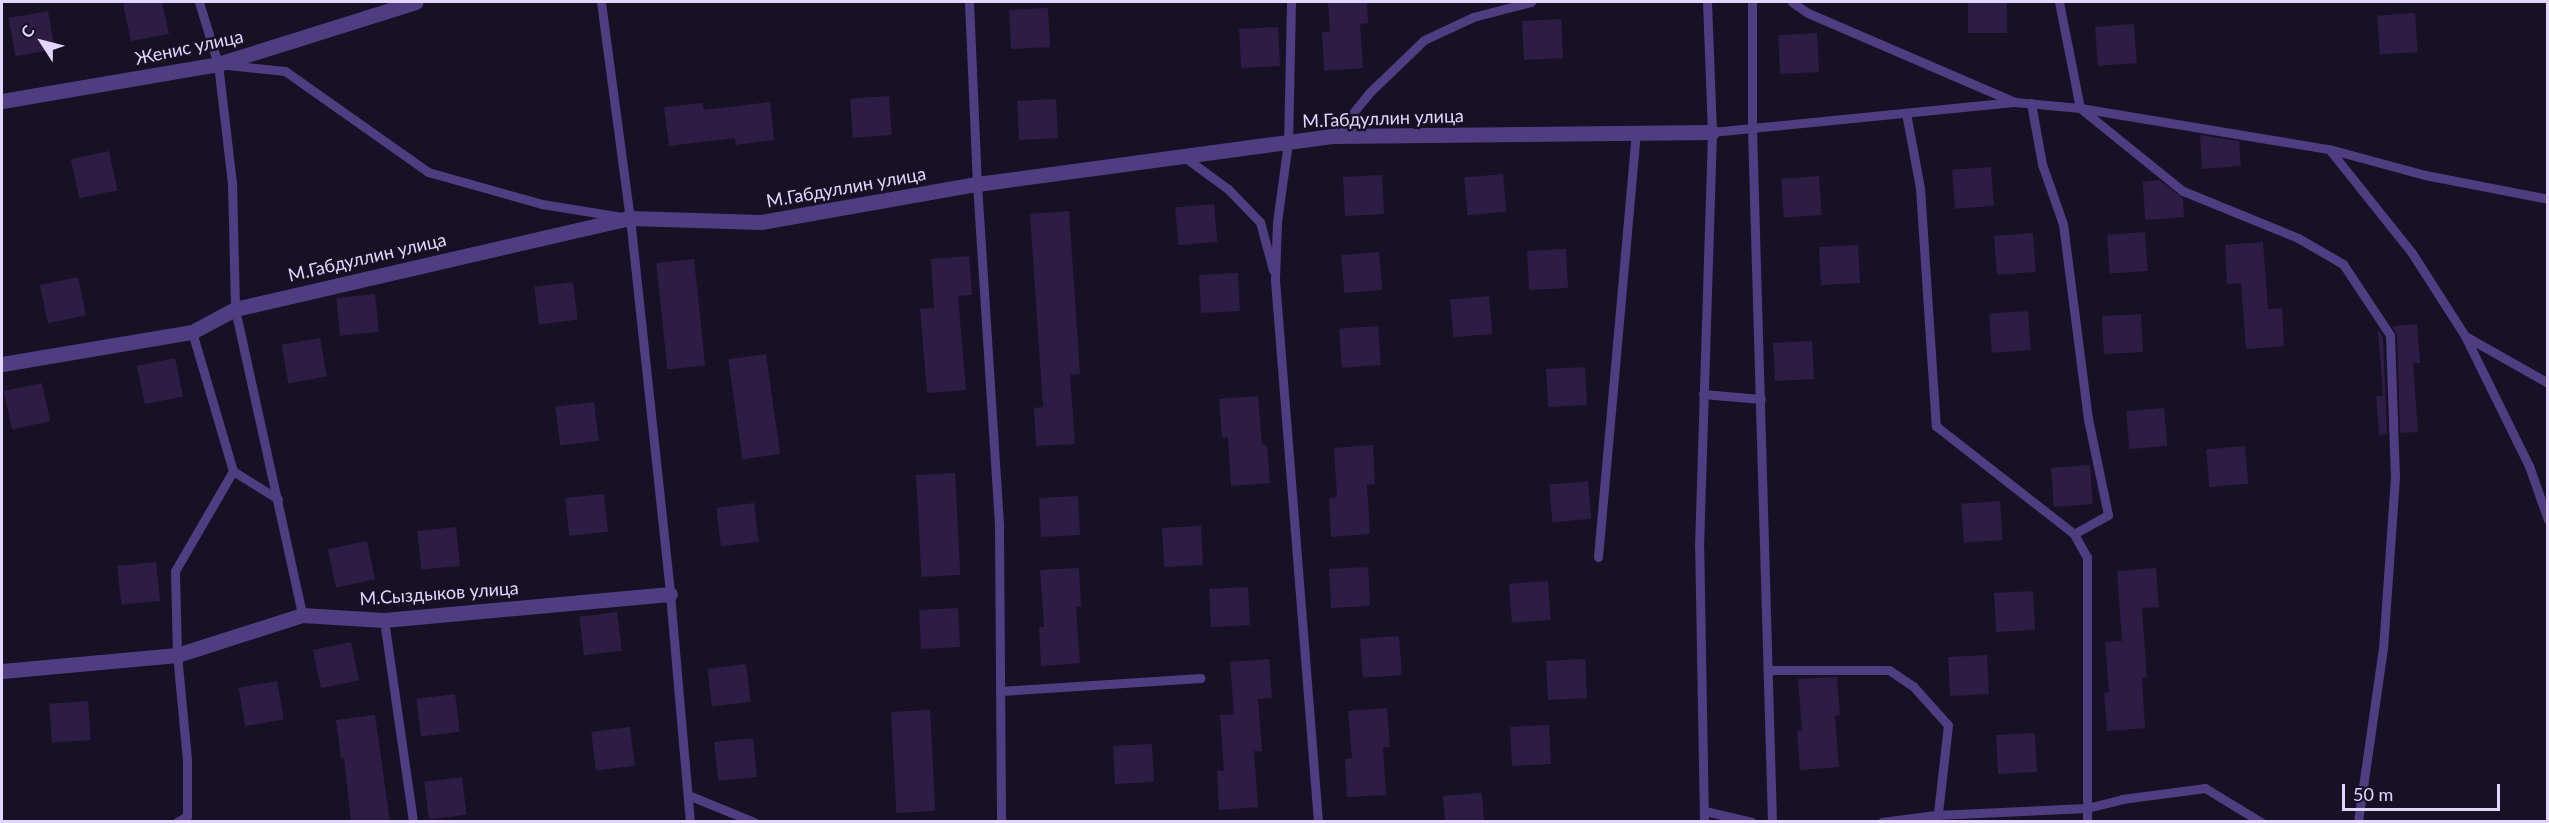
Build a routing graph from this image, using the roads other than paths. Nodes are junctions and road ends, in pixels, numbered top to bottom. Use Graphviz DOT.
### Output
graph roads {
  1 [pos="199,2"];
  2 [pos="416,2"];
  3 [pos="602,2"];
  4 [pos="969,2"];
  5 [pos="1291,2"];
  6 [pos="1531,2"];
  7 [pos="1707,2"];
  8 [pos="1752,2"];
  9 [pos="1792,2"];
  10 [pos="2059,2"];
  11 [pos="218,64"];
  12 [pos="2,101"];
  13 [pos="2015,102"];
  14 [pos="2031,103"];
  15 [pos="2080,108"];
  16 [pos="1906,113"];
  17 [pos="1752,128"];
  18 [pos="1636,132"];
  19 [pos="1712,132"];
  20 [pos="1334,136"];
  21 [pos="1288,142"];
  22 [pos="2329,149"];
  23 [pos="1183,156"];
  24 [pos="977,184"];
  25 [pos="2547,200"];
  26 [pos="630,218"];
  27 [pos="1275,280"];
  28 [pos="235,309"];
  29 [pos="192,332"];
  30 [pos="2465,336"];
  31 [pos="2,364"];
  32 [pos="2547,383"];
  33 [pos="1703,394"];
  34 [pos="1761,399"];
  35 [pos="233,471"];
  36 [pos="278,499"];
  37 [pos="2547,520"];
  38 [pos="2074,534"];
  39 [pos="1598,557"];
  40 [pos="670,594"];
  41 [pos="302,615"];
  42 [pos="384,620"];
  43 [pos="177,655"];
  44 [pos="1768,670"];
  45 [pos="2,671"];
  46 [pos="1201,678"];
  47 [pos="1000,692"];
  48 [pos="688,795"];
  49 [pos="2088,808"];
  50 [pos="1705,811"];
  51 [pos="1937,818"];
  52 [pos="177,822"];
  53 [pos="413,822"];
  54 [pos="690,822"];
  55 [pos="754,822"];
  56 [pos="1001,822"];
  57 [pos="1318,822"];
  58 [pos="1704,822"];
  59 [pos="1752,822"];
  60 [pos="1772,822"];
  61 [pos="1882,822"];
  62 [pos="2087,822"];
  63 [pos="2261,822"];
  64 [pos="2358,822"];
  1 -- 11 [label="lane"];
  2 -- 11 [label="street, Женис улица"];
  3 -- 26 [label="lane"];
  4 -- 24 [label="lane"];
  5 -- 21 [label="lane"];
  6 -- 20 [label="lane"];
  7 -- 19 [label="lane"];
  8 -- 17 [label="lane"];
  9 -- 13 [label="lane"];
  10 -- 15 [label="lane"];
  11 -- 12 [label="street, Женис улица"];
  11 -- 26 [label="lane"];
  11 -- 28 [label="lane"];
  13 -- 14 [label="lane"];
  13 -- 16 [label="lane"];
  14 -- 15 [label="lane"];
  14 -- 38 [label="lane"];
  15 -- 22 [label="lane"];
  15 -- 64 [label="lane"];
  16 -- 17 [label="lane"];
  16 -- 38 [label="lane"];
  17 -- 19 [label="lane"];
  17 -- 34 [label="lane"];
  18 -- 19 [label="street, М.Габдуллин улица"];
  18 -- 20 [label="street, М.Габдуллин улица"];
  18 -- 39 [label="lane"];
  19 -- 33 [label="lane"];
  20 -- 21 [label="street, М.Габдуллин улица"];
  21 -- 23 [label="street, М.Габдуллин улица"];
  21 -- 27 [label="lane"];
  22 -- 25 [label="lane"];
  22 -- 30 [label="lane"];
  23 -- 24 [label="street, М.Габдуллин улица"];
  23 -- 27 [label="lane"];
  24 -- 26 [label="street, М.Габдуллин улица"];
  24 -- 47 [label="lane"];
  26 -- 28 [label="street, М.Габдуллин улица"];
  26 -- 40 [label="lane"];
  27 -- 57 [label="lane"];
  28 -- 29 [label="street, М.Габдуллин улица"];
  28 -- 36 [label="lane"];
  29 -- 31 [label="street, М.Габдуллин улица"];
  29 -- 35 [label="lane"];
  30 -- 32 [label="lane"];
  30 -- 37 [label="lane"];
  33 -- 34 [label="lane"];
  33 -- 50 [label="lane"];
  34 -- 44 [label="lane"];
  35 -- 36 [label="lane"];
  35 -- 43 [label="lane"];
  36 -- 41 [label="lane"];
  38 -- 49 [label="lane"];
  40 -- 42 [label="street, М.Сыздыков улица"];
  40 -- 48 [label="lane"];
  41 -- 42 [label="street, М.Сыздыков улица"];
  41 -- 43 [label="street, М.Сыздыков улица"];
  42 -- 53 [label="lane"];
  43 -- 45 [label="street, М.Сыздыков улица"];
  43 -- 52 [label="lane"];
  44 -- 51 [label="lane"];
  44 -- 60 [label="lane"];
  46 -- 47 [label="lane"];
  47 -- 56 [label="lane"];
  48 -- 54 [label="lane"];
  48 -- 55 [label="lane"];
  49 -- 51 [label="lane"];
  49 -- 62 [label="lane"];
  49 -- 63 [label="lane"];
  50 -- 58 [label="lane"];
  50 -- 59 [label="lane"];
  51 -- 61 [label="lane"];
}
